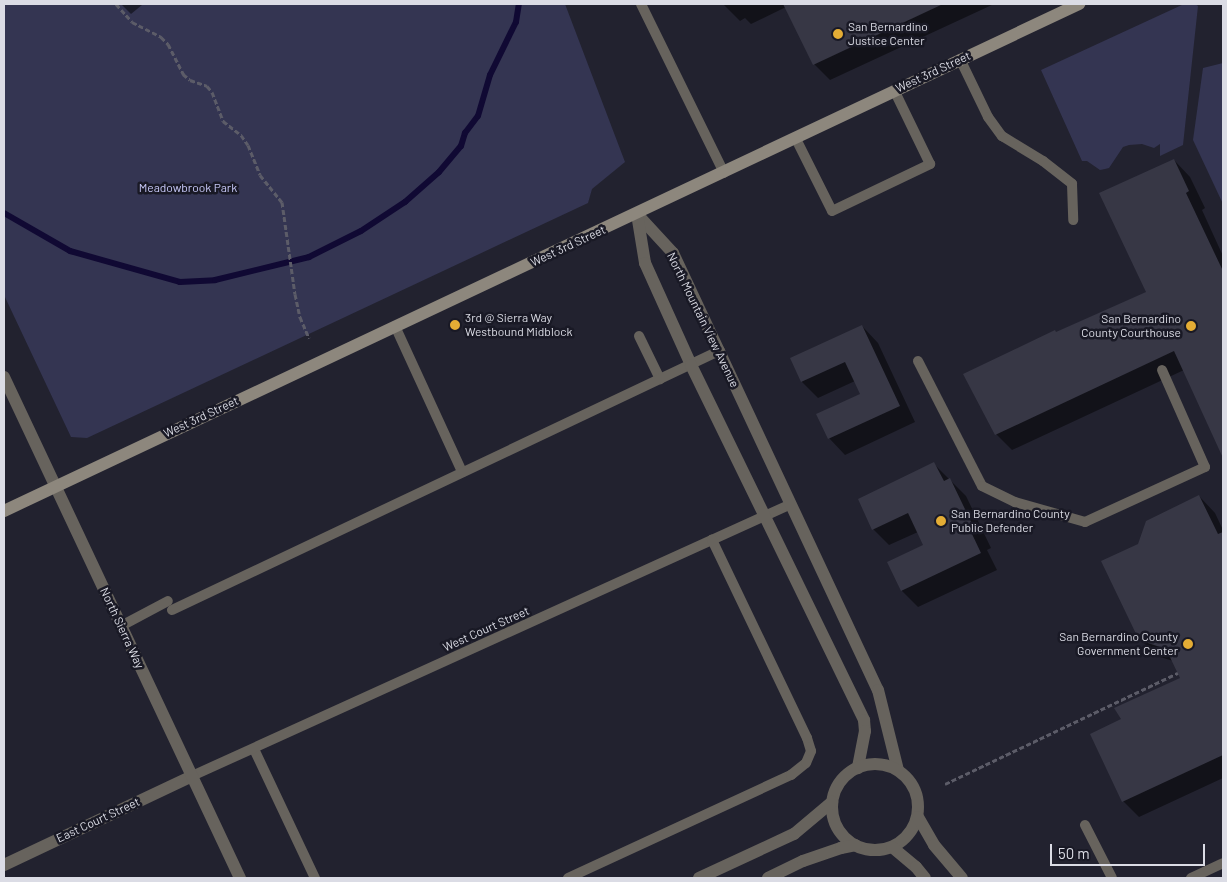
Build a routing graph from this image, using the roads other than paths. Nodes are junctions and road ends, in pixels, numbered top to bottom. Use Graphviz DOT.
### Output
graph roads {
  1 [pos="641,4"];
  2 [pos="1079,4"];
  3 [pos="960,59"];
  4 [pos="894,90"];
  5 [pos="796,139"];
  6 [pos="724,173"];
  7 [pos="637,214"];
  8 [pos="1073,220"];
  9 [pos="394,326"];
  10 [pos="639,336"];
  11 [pos="719,351"];
  12 [pos="918,361"];
  13 [pos="691,365"];
  14 [pos="1162,370"];
  15 [pos="4,377"];
  16 [pos="660,379"];
  17 [pos="462,472"];
  18 [pos="56,486"];
  19 [pos="791,504"];
  20 [pos="4,511"];
  21 [pos="766,516"];
  22 [pos="712,540"];
  23 [pos="122,626"];
  24 [pos="254,748"];
  25 [pos="858,768"];
  26 [pos="898,770"];
  27 [pos="192,776"];
  28 [pos="832,802"];
  29 [pos="918,817"];
  30 [pos="1085,824"];
  31 [pos="856,845"];
  32 [pos="892,847"];
  33 [pos="1223,864"];
  34 [pos="4,865"];
  35 [pos="240,878"];
  36 [pos="315,878"];
  37 [pos="568,878"];
  38 [pos="699,878"];
  39 [pos="768,878"];
  40 [pos="925,878"];
  41 [pos="962,878"];
  42 [pos="1112,878"];
  43 [pos="1191,878"];
  1 -- 6 [label="lane"];
  2 -- 3 [label="main road, West 3rd Street"];
  3 -- 4 [label="main road, West 3rd Street"];
  3 -- 8 [label="lane"];
  4 -- 5 [label="main road, West 3rd Street"];
  4 -- 5 [label="lane"];
  5 -- 6 [label="main road, West 3rd Street"];
  6 -- 7 [label="main road, West 3rd Street"];
  7 -- 9 [label="main road, West 3rd Street"];
  7 -- 11 [label="street, North Mountain View Avenue"];
  7 -- 13 [label="street"];
  9 -- 17 [label="lane"];
  9 -- 18 [label="main road, West 3rd Street"];
  10 -- 16 [label="lane"];
  11 -- 13 [label="lane"];
  11 -- 19 [label="street, North Mountain View Avenue"];
  12 -- 14 [label="lane"];
  13 -- 16 [label="lane"];
  13 -- 21 [label="street"];
  15 -- 18 [label="street, North Sierra Way"];
  16 -- 17 [label="lane"];
  17 -- 23 [label="lane"];
  18 -- 20 [label="main road, West 3rd Street"];
  18 -- 23 [label="street, North Sierra Way"];
  19 -- 21 [label="lane, West Court Street"];
  19 -- 26 [label="street, North Mountain View Avenue"];
  21 -- 22 [label="lane, West Court Street"];
  21 -- 25 [label="street"];
  22 -- 24 [label="lane, West Court Street"];
  22 -- 37 [label="lane"];
  23 -- 27 [label="street, North Sierra Way"];
  24 -- 27 [label="lane, West Court Street"];
  24 -- 36 [label="lane"];
  25 -- 26 [label="street"];
  25 -- 28 [label="street"];
  26 -- 29 [label="street"];
  27 -- 34 [label="street, East Court Street"];
  27 -- 35 [label="street, North Sierra Way"];
  28 -- 31 [label="street"];
  28 -- 38 [label="street"];
  29 -- 32 [label="street"];
  29 -- 41 [label="street"];
  30 -- 42 [label="lane"];
  31 -- 32 [label="street"];
  31 -- 39 [label="street"];
  32 -- 40 [label="street"];
  33 -- 43 [label="lane"];
}
